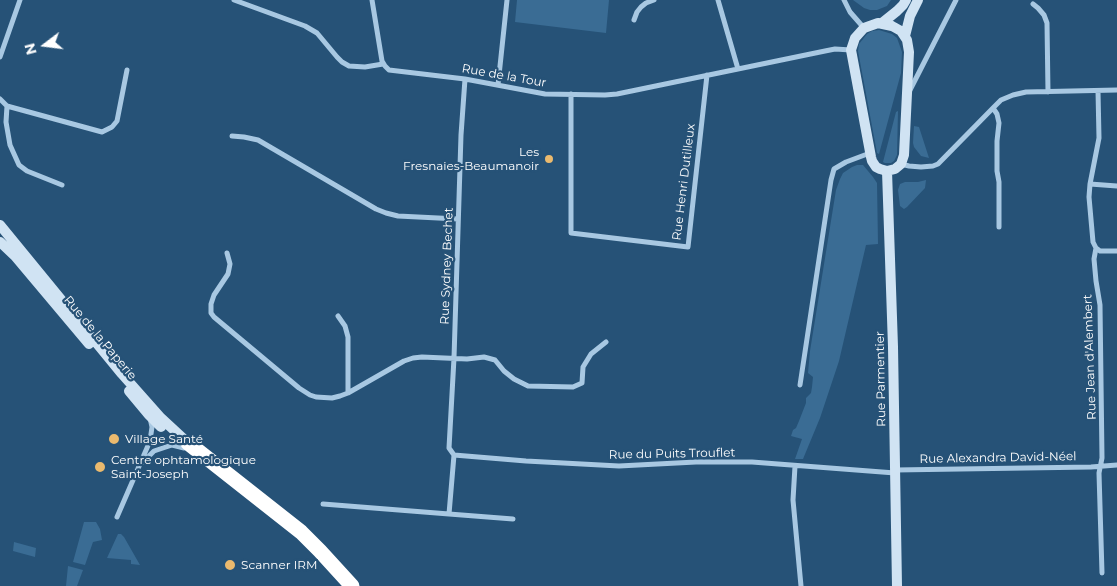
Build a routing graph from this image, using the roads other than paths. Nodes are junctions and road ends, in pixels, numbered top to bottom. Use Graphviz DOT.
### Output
graph roads {
  1 [pos="20,0"];
  2 [pos="234,0"];
  3 [pos="372,0"];
  4 [pos="507,0"];
  5 [pos="654,0"];
  6 [pos="718,0"];
  7 [pos="844,0"];
  8 [pos="906,0"];
  9 [pos="918,0"];
  10 [pos="956,0"];
  11 [pos="1033,4"];
  12 [pos="634,20"];
  13 [pos="882,23"];
  14 [pos="864,28"];
  15 [pos="905,36"];
  16 [pos="851,50"];
  17 [pos="0,58"];
  18 [pos="383,64"];
  19 [pos="738,69"];
  20 [pos="127,70"];
  21 [pos="707,75"];
  22 [pos="465,79"];
  23 [pos="498,85"];
  24 [pos="1117,90"];
  25 [pos="1098,91"];
  26 [pos="1048,92"];
  27 [pos="572,94"];
  28 [pos="907,95"];
  29 [pos="0,99"];
  30 [pos="7,106"];
  31 [pos="992,108"];
  32 [pos="232,136"];
  33 [pos="870,153"];
  34 [pos="901,164"];
  35 [pos="887,171"];
  36 [pos="1090,184"];
  37 [pos="62,185"];
  38 [pos="1117,186"];
  39 [pos="458,219"];
  40 [pos="0,225"];
  41 [pos="999,227"];
  42 [pos="0,242"];
  43 [pos="1096,248"];
  44 [pos="1117,251"];
  45 [pos="227,253"];
  46 [pos="338,316"];
  47 [pos="606,342"];
  48 [pos="454,358"];
  49 [pos="800,385"];
  50 [pos="348,393"];
  51 [pos="149,415"];
  52 [pos="186,445"];
  53 [pos="453,454"];
  54 [pos="140,464"];
  55 [pos="1117,465"];
  56 [pos="795,466"];
  57 [pos="1101,466"];
  58 [pos="895,472"];
  59 [pos="324,504"];
  60 [pos="277,512"];
  61 [pos="449,514"];
  62 [pos="118,517"];
  63 [pos="513,520"];
  64 [pos="1102,573"];
  65 [pos="339,577"];
  66 [pos="352,586"];
  67 [pos="360,586"];
  68 [pos="801,586"];
  69 [pos="897,586"];
  1 -- 17 [label="street"];
  2 -- 18 [label="street, Rue de la Tour"];
  3 -- 18 [label="street"];
  4 -- 23 [label="street"];
  5 -- 12 [label="street"];
  6 -- 19 [label="street"];
  7 -- 14 [label="street"];
  8 -- 13 [label="street"];
  9 -- 15 [label="street"];
  10 -- 28 [label="street"];
  11 -- 26 [label="street"];
  13 -- 14 [label="street"];
  13 -- 15 [label="street"];
  14 -- 16 [label="street"];
  15 -- 28 [label="street"];
  16 -- 19 [label="street, Rue de la Tour"];
  16 -- 33 [label="street"];
  18 -- 22 [label="street, Rue de la Tour"];
  19 -- 21 [label="street, Rue de la Tour"];
  20 -- 30 [label="street"];
  21 -- 27 [label="street, Rue de la Tour"];
  21 -- 27 [label="street, Rue Henri Dutilleux"];
  22 -- 23 [label="street, Rue de la Tour"];
  22 -- 39 [label="street, Rue Sydney Bechet"];
  23 -- 27 [label="street, Rue de la Tour"];
  24 -- 25 [label="street"];
  25 -- 26 [label="street"];
  25 -- 36 [label="street, Rue Jean d'Alembert"];
  26 -- 31 [label="street"];
  28 -- 34 [label="street"];
  29 -- 30 [label="street"];
  30 -- 37 [label="street"];
  31 -- 34 [label="street"];
  31 -- 41 [label="street"];
  32 -- 39 [label="street"];
  33 -- 35 [label="street"];
  33 -- 49 [label="street"];
  34 -- 35 [label="street"];
  35 -- 58 [label="street, Rue Parmentier"];
  36 -- 38 [label="street"];
  36 -- 43 [label="street, Rue Jean d'Alembert"];
  39 -- 48 [label="street, Rue Sydney Bechet"];
  40 -- 52 [label="street"];
  42 -- 51 [label="street, Rue de la Paperie"];
  43 -- 44 [label="street"];
  43 -- 57 [label="street, Rue Jean d'Alembert"];
  45 -- 50 [label="street"];
  46 -- 50 [label="street"];
  47 -- 48 [label="street"];
  48 -- 50 [label="street"];
  48 -- 53 [label="street, Rue Sydney Bechet"];
  51 -- 52 [label="street, Rue de la Paperie"];
  51 -- 54 [label="street"];
  52 -- 54 [label="street"];
  52 -- 60 [label="highway"];
  52 -- 65 [label="highway"];
  53 -- 56 [label="street, Rue du Puits Trouflet"];
  53 -- 61 [label="street, Rue Sydney Bechet"];
  54 -- 62 [label="street"];
  55 -- 57 [label="street, Rue Alexandra David-Néel"];
  56 -- 58 [label="street, Rue du Puits Trouflet"];
  56 -- 68 [label="street"];
  57 -- 58 [label="street, Rue Alexandra David-Néel"];
  57 -- 64 [label="street"];
  58 -- 69 [label="street, Rue Parmentier"];
  59 -- 61 [label="street"];
  60 -- 65 [label="highway"];
  60 -- 67 [label="highway"];
  61 -- 63 [label="street"];
  65 -- 66 [label="highway"];
}
